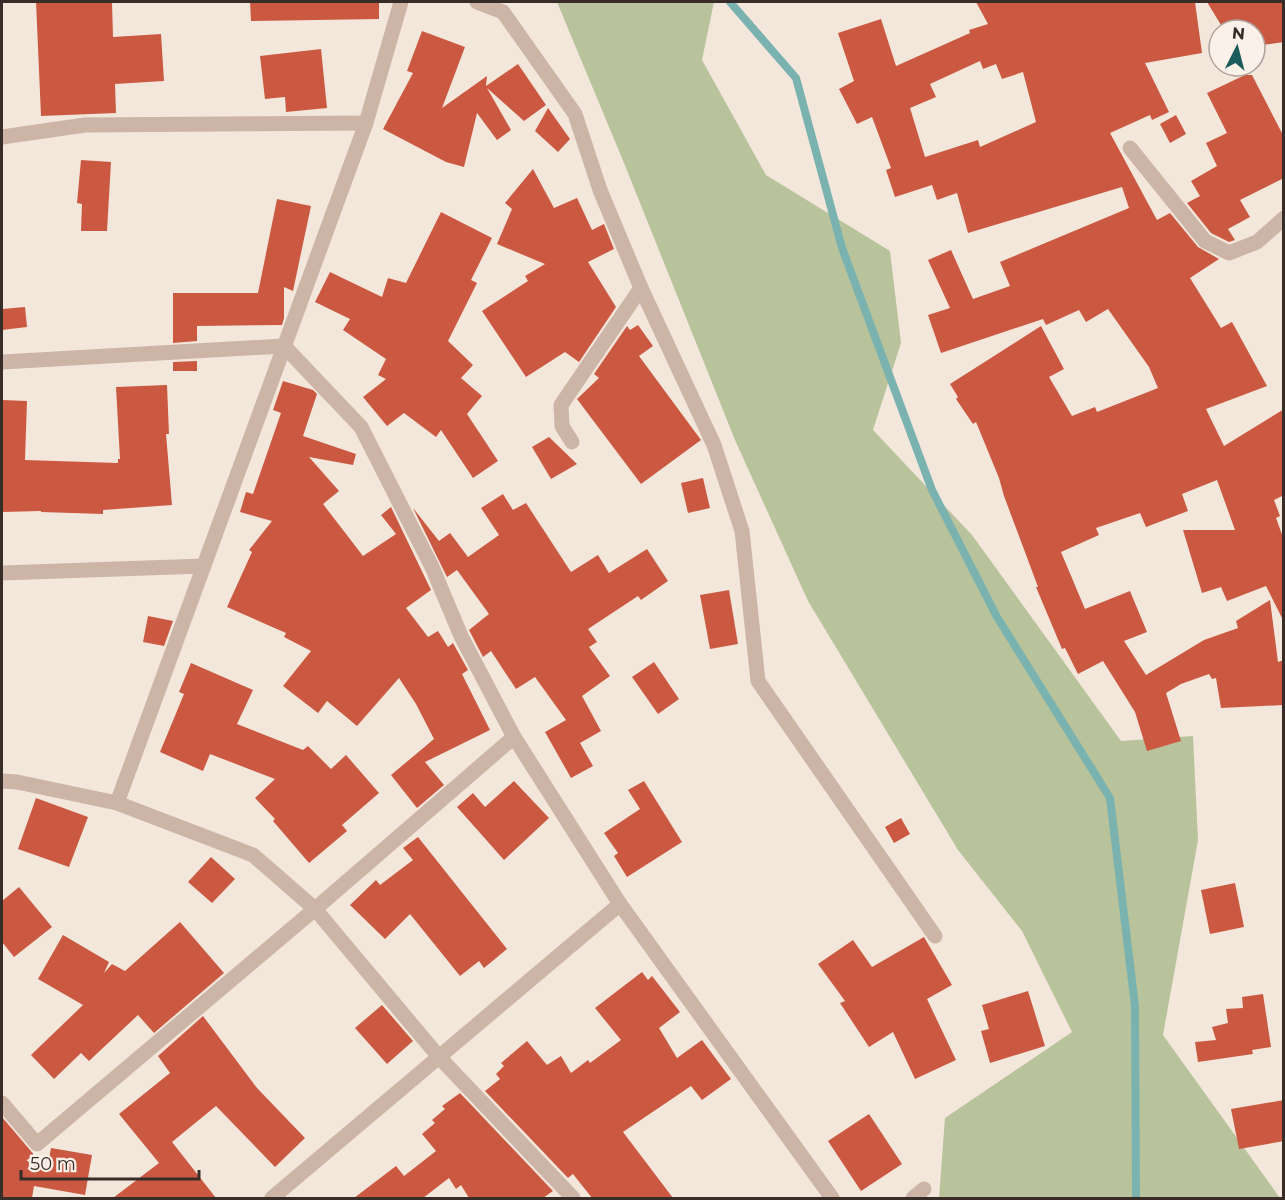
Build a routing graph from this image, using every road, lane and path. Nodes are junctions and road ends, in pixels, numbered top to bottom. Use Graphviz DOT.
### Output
graph roads {
  1 [pos="401,2"];
  2 [pos="477,2"];
  3 [pos="366,123"];
  4 [pos="2,137"];
  5 [pos="1130,148"];
  6 [pos="1284,218"];
  7 [pos="641,288"];
  8 [pos="284,346"];
  9 [pos="2,362"];
  10 [pos="572,442"];
  11 [pos="204,566"];
  12 [pos="2,573"];
  13 [pos="514,737"];
  14 [pos="2,781"];
  15 [pos="117,803"];
  16 [pos="620,904"];
  17 [pos="315,909"];
  18 [pos="935,936"];
  19 [pos="439,1057"];
  20 [pos="2,1103"];
  21 [pos="273,1198"];
  22 [pos="573,1198"];
  23 [pos="832,1198"];
  1 -- 3 [label="street"];
  2 -- 7 [label="street"];
  3 -- 4 [label="street"];
  3 -- 8 [label="street"];
  5 -- 6 [label="street"];
  7 -- 10 [label="street"];
  7 -- 18 [label="street"];
  8 -- 9 [label="street"];
  8 -- 11 [label="street"];
  8 -- 13 [label="street"];
  11 -- 12 [label="street"];
  11 -- 15 [label="street"];
  13 -- 16 [label="street"];
  13 -- 17 [label="street"];
  14 -- 15 [label="street"];
  15 -- 17 [label="street"];
  16 -- 19 [label="street"];
  16 -- 23 [label="street"];
  17 -- 19 [label="street"];
  17 -- 20 [label="street"];
  19 -- 21 [label="street"];
  19 -- 22 [label="street"];
}
